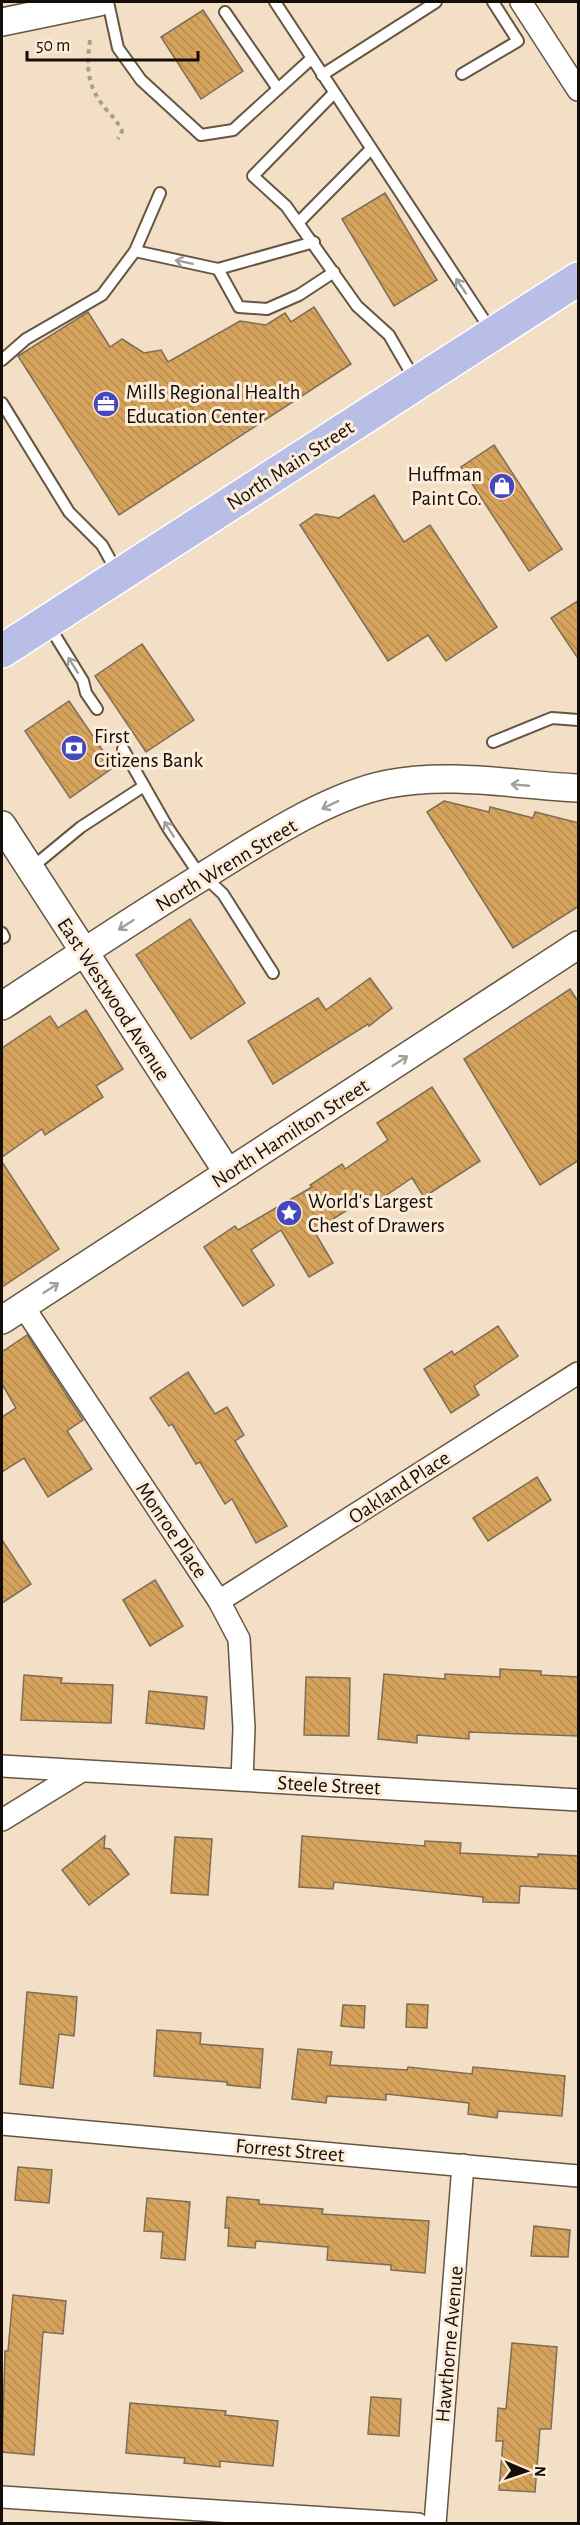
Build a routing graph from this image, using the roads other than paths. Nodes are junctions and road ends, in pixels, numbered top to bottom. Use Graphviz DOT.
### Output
graph roads {
  1 [pos="99,2"];
  2 [pos="108,2"];
  3 [pos="274,2"];
  4 [pos="436,2"];
  5 [pos="493,2"];
  6 [pos="521,2"];
  7 [pos="225,12"];
  8 [pos="2,22"];
  9 [pos="311,59"];
  10 [pos="462,74"];
  11 [pos="322,75"];
  12 [pos="278,89"];
  13 [pos="579,90"];
  14 [pos="334,93"];
  15 [pos="370,150"];
  16 [pos="160,193"];
  17 [pos="299,222"];
  18 [pos="314,242"];
  19 [pos="135,251"];
  20 [pos="218,269"];
  21 [pos="334,272"];
  22 [pos="579,279"];
  23 [pos="493,335"];
  24 [pos="2,360"];
  25 [pos="416,383"];
  26 [pos="2,403"];
  27 [pos="119,574"];
  28 [pos="46,622"];
  29 [pos="2,651"];
  30 [pos="97,709"];
  31 [pos="579,720"];
  32 [pos="494,742"];
  33 [pos="123,749"];
  34 [pos="144,786"];
  35 [pos="579,788"];
  36 [pos="6,841"];
  37 [pos="30,869"];
  38 [pos="203,877"];
  39 [pos="2,933"];
  40 [pos="2,938"];
  41 [pos="579,945"];
  42 [pos="84,953"];
  43 [pos="273,973"];
  44 [pos="2,1006"];
  45 [pos="228,1173"];
  46 [pos="12,1313"];
  47 [pos="579,1373"];
  48 [pos="219,1602"];
  49 [pos="2,1766"];
  50 [pos="80,1772"];
  51 [pos="242,1780"];
  52 [pos="579,1800"];
  53 [pos="2,1820"];
  54 [pos="2,2124"];
  55 [pos="463,2165"];
  56 [pos="579,2176"];
  57 [pos="2,2497"];
  58 [pos="418,2523"];
  59 [pos="435,2523"];
  1 -- 8 [label="street"];
  2 -- 12 [label="lane"];
  3 -- 9 [label="lane"];
  4 -- 11 [label="lane"];
  5 -- 10 [label="lane"];
  6 -- 13 [label="street"];
  7 -- 12 [label="lane"];
  9 -- 11 [label="lane"];
  9 -- 12 [label="lane"];
  11 -- 14 [label="lane"];
  14 -- 15 [label="lane"];
  14 -- 17 [label="lane"];
  15 -- 17 [label="lane"];
  23 -- 15 [label="lane, one-way"];
  16 -- 19 [label="lane"];
  17 -- 18 [label="lane"];
  18 -- 20 [label="lane"];
  18 -- 21 [label="lane"];
  20 -- 19 [label="lane, one-way"];
  19 -- 24 [label="lane"];
  20 -- 21 [label="lane"];
  21 -- 25 [label="lane"];
  22 -- 23 [label="main road, North Main Street"];
  23 -- 25 [label="main road, North Main Street"];
  25 -- 27 [label="main road, North Main Street"];
  26 -- 27 [label="lane"];
  27 -- 28 [label="main road, North Main Street"];
  28 -- 29 [label="main road, North Main Street"];
  30 -- 28 [label="lane, one-way"];
  31 -- 32 [label="lane"];
  33 -- 34 [label="lane"];
  34 -- 37 [label="lane"];
  38 -- 34 [label="lane, one-way"];
  35 -- 38 [label="street, North Wrenn Street, one-way"];
  36 -- 37 [label="street, East Westwood Avenue"];
  37 -- 42 [label="street, East Westwood Avenue"];
  38 -- 42 [label="street, North Wrenn Street, one-way"];
  38 -- 43 [label="lane"];
  39 -- 40 [label="lane"];
  45 -- 41 [label="street, North Hamilton Street, one-way"];
  42 -- 44 [label="street, North Wrenn Street"];
  42 -- 45 [label="street, East Westwood Avenue"];
  46 -- 45 [label="street, North Hamilton Street, one-way"];
  46 -- 48 [label="street, Monroe Place"];
  47 -- 48 [label="street, Oakland Place"];
  48 -- 51 [label="street, Monroe Place"];
  49 -- 50 [label="street, Steele Street"];
  50 -- 51 [label="street, Steele Street"];
  50 -- 53 [label="street"];
  51 -- 52 [label="street, Steele Street"];
  54 -- 55 [label="street, Forrest Street"];
  55 -- 56 [label="street, Forrest Street"];
  55 -- 59 [label="street, Hawthorne Avenue"];
  57 -- 58 [label="street"];
}
